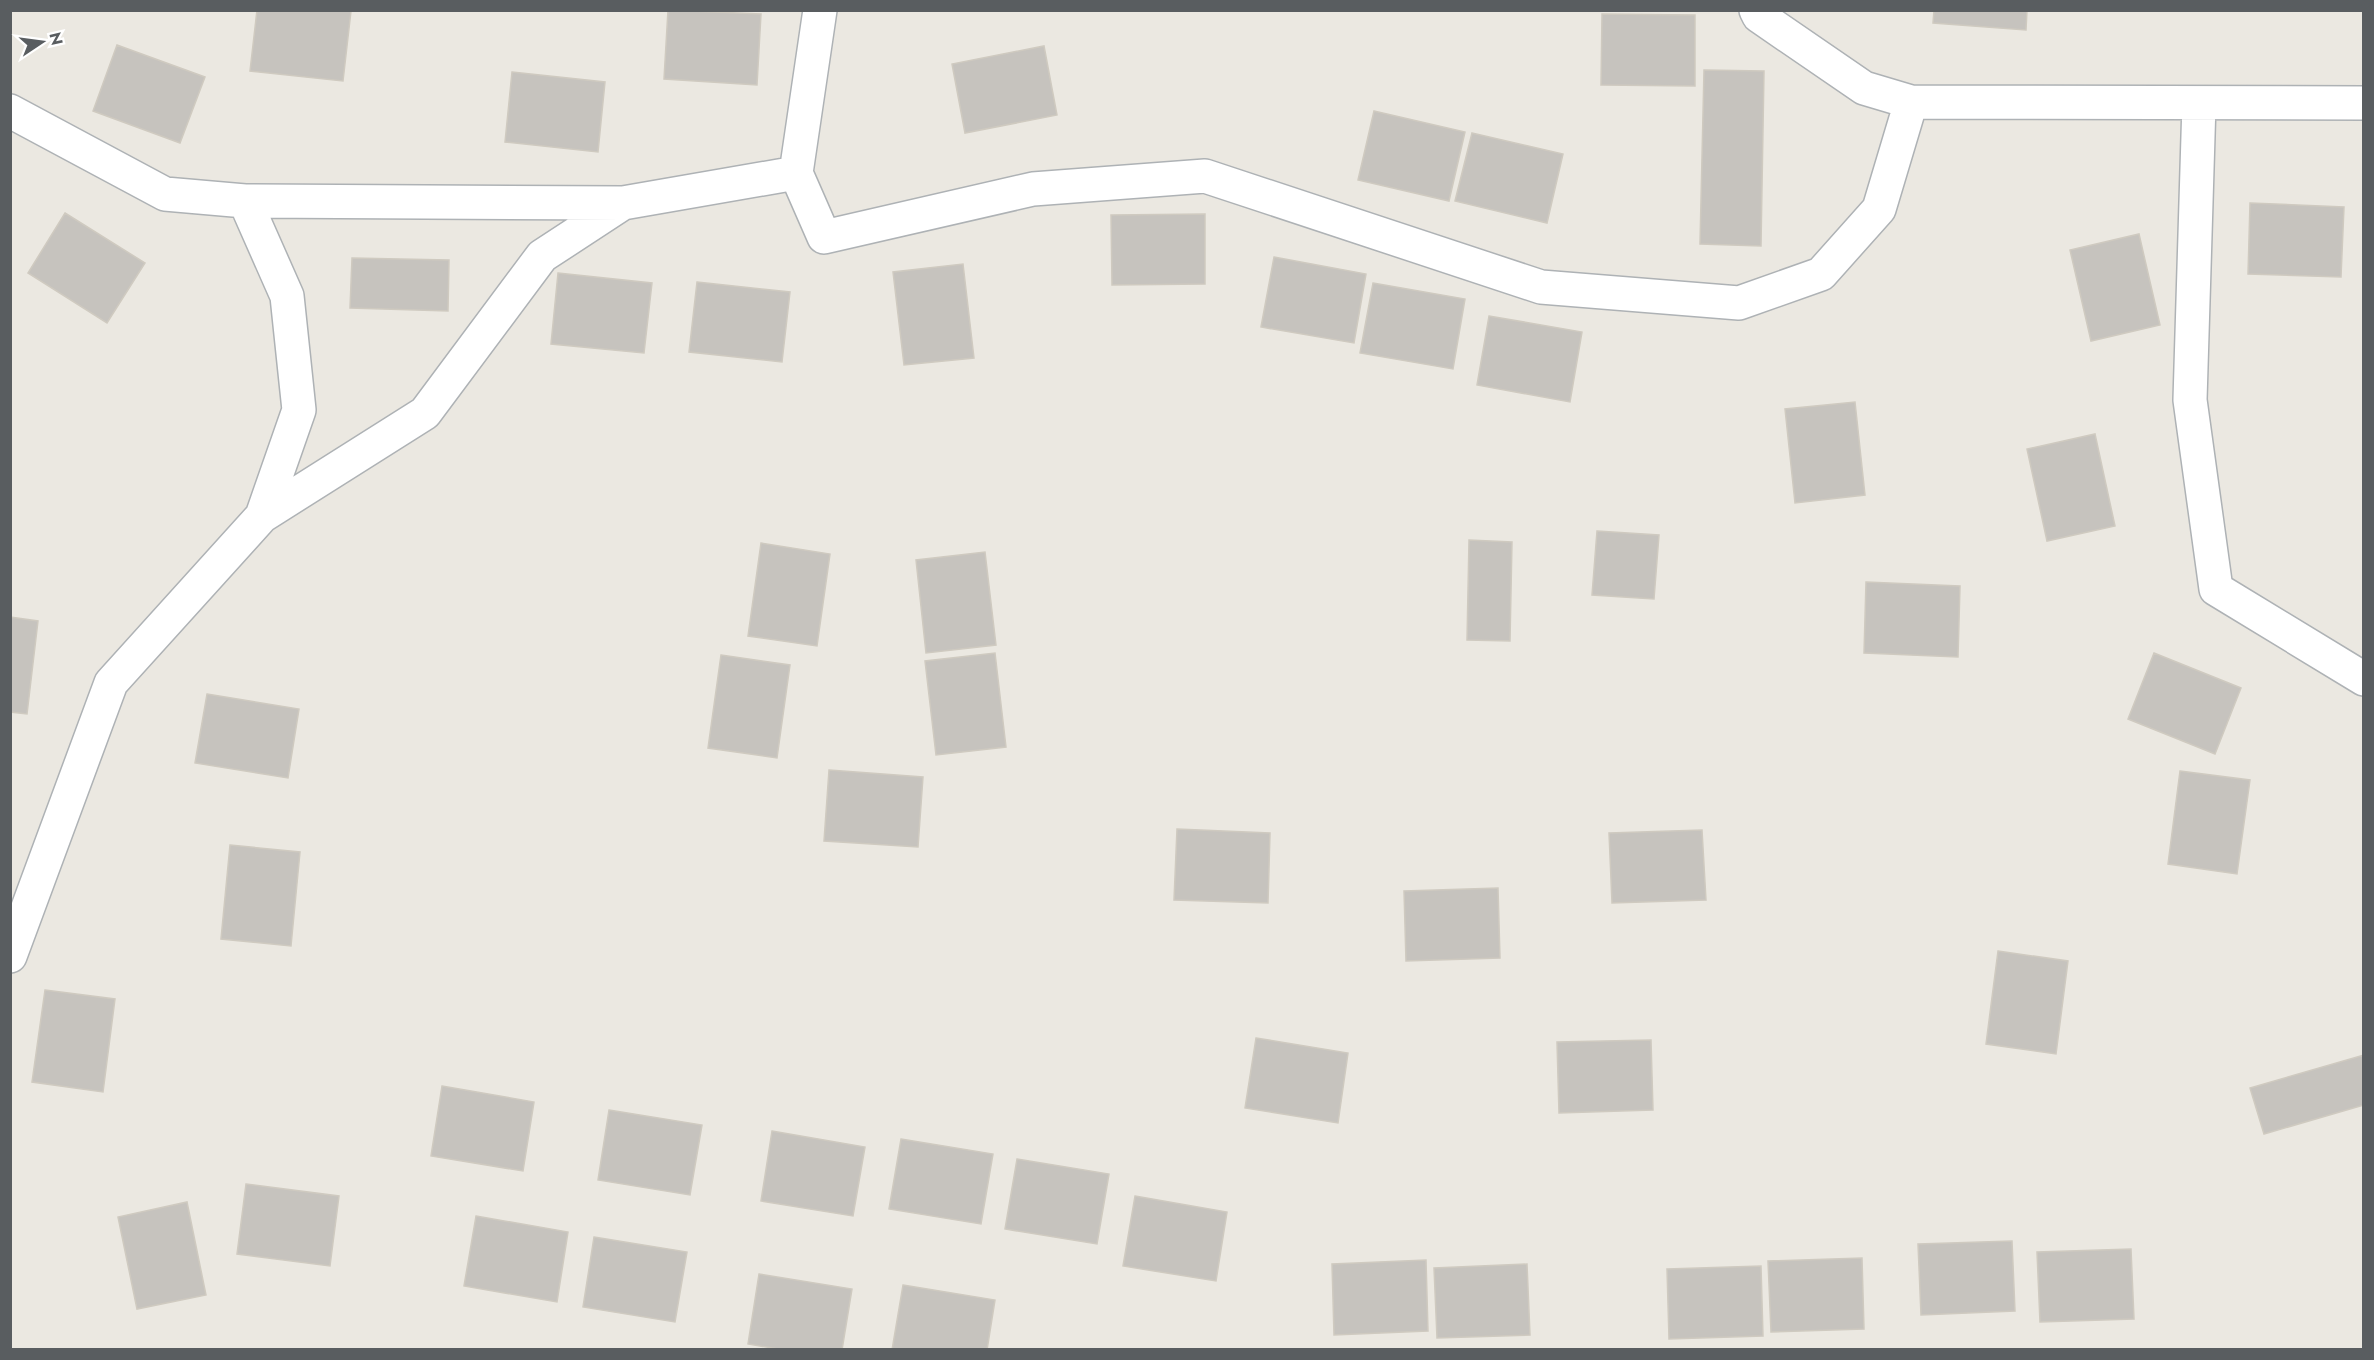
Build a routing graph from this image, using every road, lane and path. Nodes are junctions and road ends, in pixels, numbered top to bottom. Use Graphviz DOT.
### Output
graph roads {
  1 [pos="820,10"];
  2 [pos="1756,10"];
  3 [pos="1911,102"];
  4 [pos="2199,102"];
  5 [pos="2364,103"];
  6 [pos="10,111"];
  7 [pos="796,173"];
  8 [pos="245,201"];
  9 [pos="623,203"];
  10 [pos="262,516"];
  11 [pos="2364,679"];
  12 [pos="10,956"];
  1 -- 7 [label="street"];
  2 -- 3 [label="street"];
  3 -- 4 [label="street"];
  3 -- 7 [label="street"];
  4 -- 5 [label="street"];
  4 -- 11 [label="street"];
  6 -- 8 [label="street"];
  7 -- 9 [label="street"];
  8 -- 9 [label="street"];
  8 -- 10 [label="street"];
  9 -- 10 [label="street"];
  10 -- 12 [label="street"];
}
